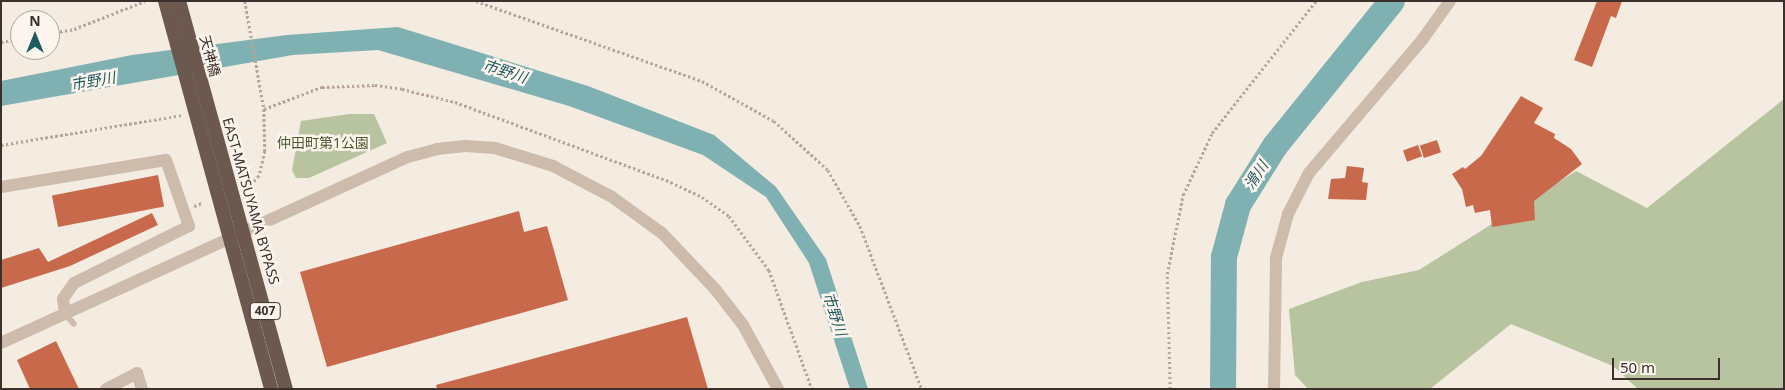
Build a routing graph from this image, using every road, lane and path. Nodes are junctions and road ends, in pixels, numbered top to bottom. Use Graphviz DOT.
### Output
graph roads {
  1 [pos="145,1"];
  2 [pos="245,1"];
  3 [pos="476,1"];
  4 [pos="1316,1"];
  5 [pos="1450,1"];
  6 [pos="173,7"];
  7 [pos="60,31"];
  8 [pos="201,111"];
  9 [pos="1,145"];
  10 [pos="1,187"];
  11 [pos="247,190"];
  12 [pos="244,234"];
  13 [pos="230,241"];
  14 [pos="69,319"];
  15 [pos="1,343"];
  16 [pos="106,389"];
  17 [pos="142,389"];
  18 [pos="271,389"];
  19 [pos="286,389"];
  20 [pos="778,389"];
  21 [pos="922,389"];
  22 [pos="1170,389"];
  23 [pos="1274,389"];
  1 -- 7 [label="path"];
  2 -- 11 [label="path"];
  3 -- 21 [label="path"];
  4 -- 22 [label="path"];
  5 -- 23 [label="street"];
  6 -- 8 [label="highway, 天神橋 / 407"];
  8 -- 9 [label="path"];
  8 -- 12 [label="highway, EAST-MATSUYAMA BYPASS / 407"];
  8 -- 13 [label="highway, 407"];
  10 -- 14 [label="street"];
  12 -- 13 [label="street"];
  12 -- 19 [label="highway, EAST-MATSUYAMA BYPASS / 407"];
  12 -- 20 [label="street"];
  13 -- 14 [label="street"];
  13 -- 18 [label="highway, 407"];
  14 -- 15 [label="street"];
  16 -- 17 [label="street"];
}
